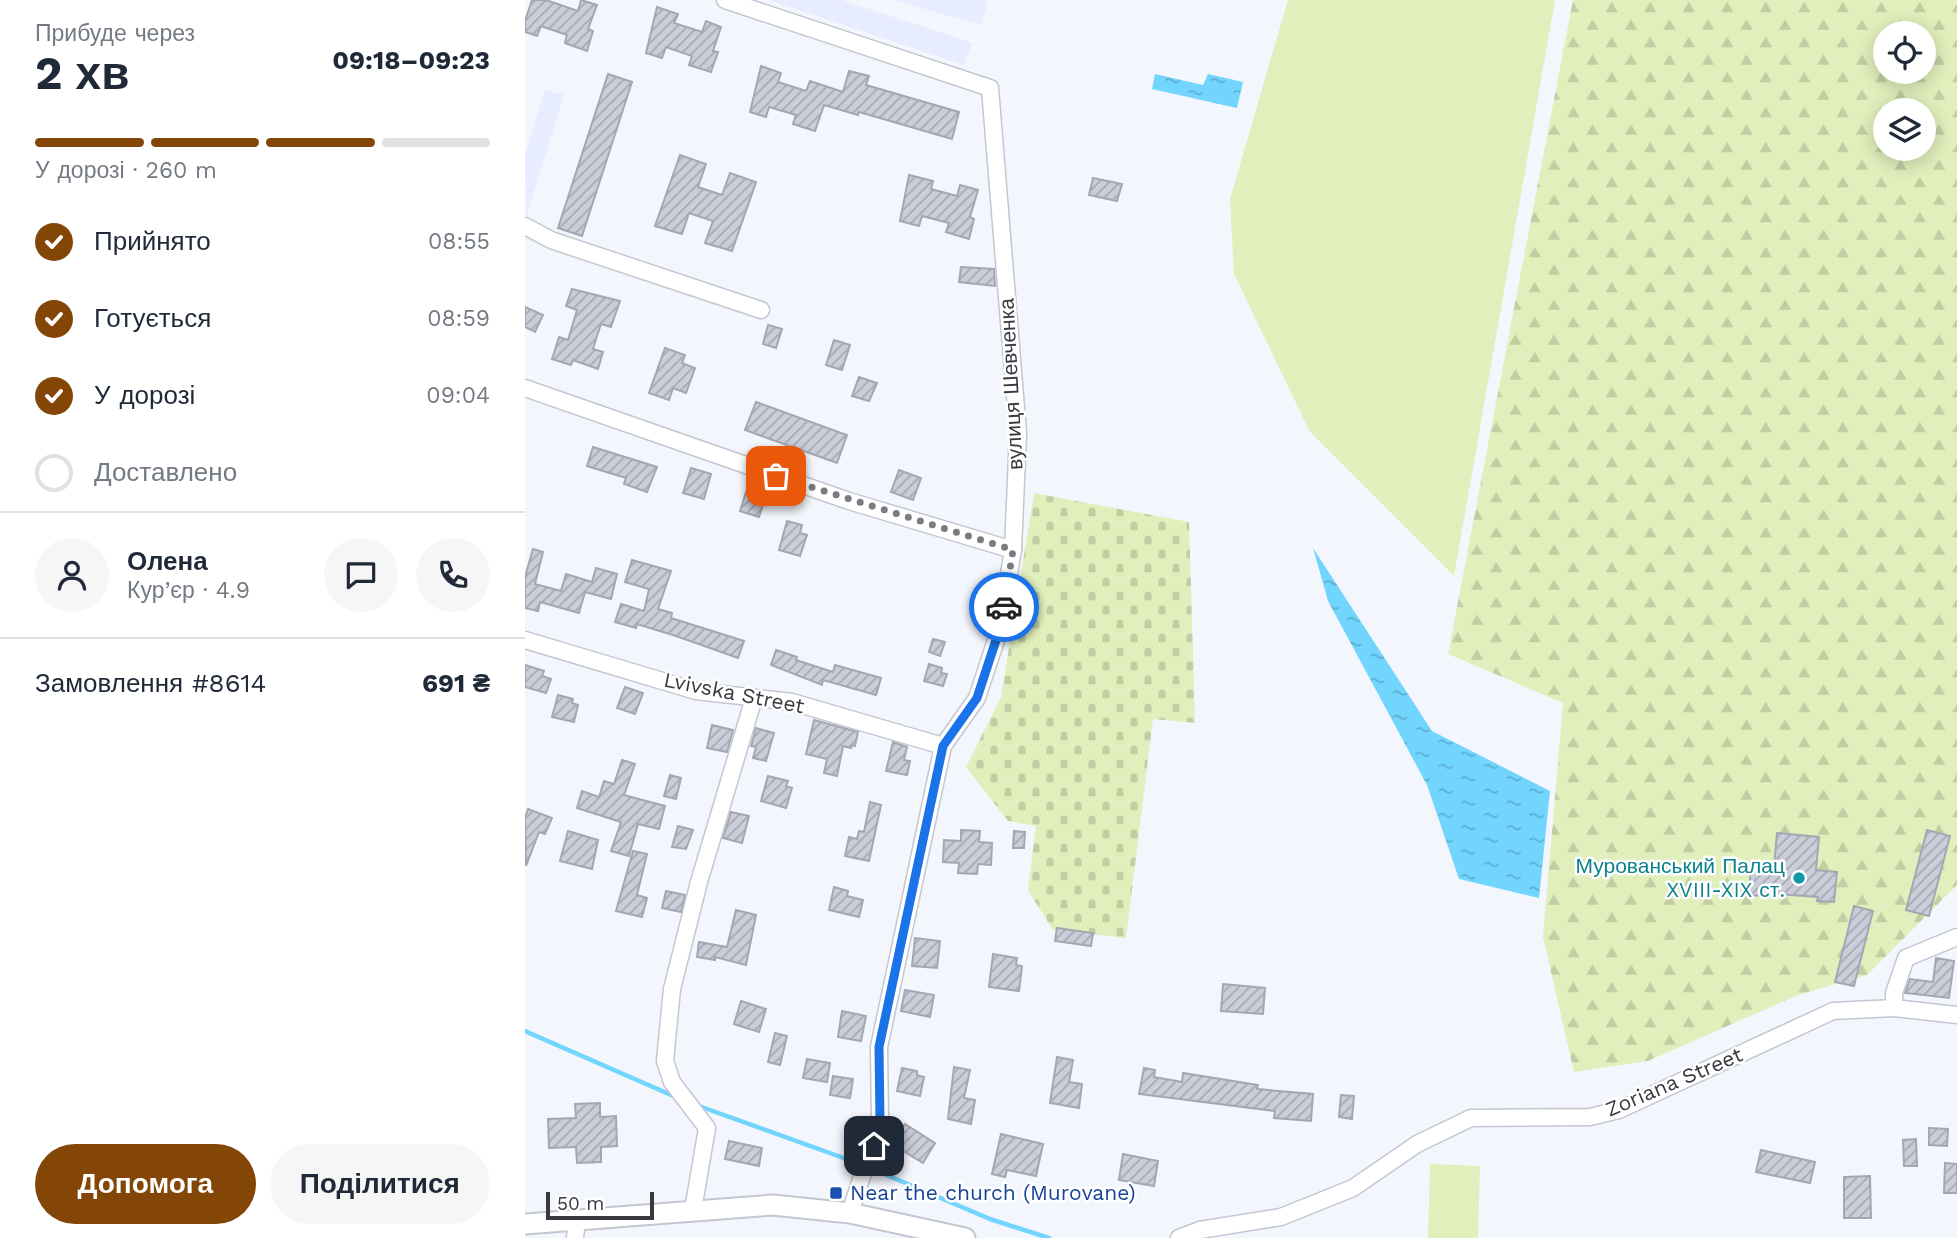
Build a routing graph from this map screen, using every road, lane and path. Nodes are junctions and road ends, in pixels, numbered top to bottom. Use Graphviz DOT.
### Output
graph roads {
  1 [pos="725,0"];
  2 [pos="525,226"];
  3 [pos="761,310"];
  4 [pos="525,388"];
  5 [pos="1013,550"];
  6 [pos="525,640"];
  7 [pos="754,698"];
  8 [pos="943,746"];
  9 [pos="1957,937"];
  10 [pos="1894,1008"];
  11 [pos="1957,1015"];
  12 [pos="693,1210"];
  13 [pos="851,1213"];
  14 [pos="577,1218"];
  15 [pos="525,1224"];
  16 [pos="575,1238"];
  17 [pos="965,1238"];
  18 [pos="1179,1238"];
  1 -- 5 [label="street, вулиця Шевченка"];
  2 -- 3 [label="street"];
  4 -- 5 [label="street"];
  5 -- 8 [label="street, вулиця Шевченка"];
  6 -- 7 [label="street, Lvivska Street"];
  7 -- 8 [label="street, Lvivska Street"];
  7 -- 12 [label="street"];
  8 -- 13 [label="street, вулиця Шевченка"];
  9 -- 10 [label="street"];
  10 -- 11 [label="street, Zoriana Street"];
  10 -- 18 [label="street, Zoriana Street"];
  12 -- 13 [label="street"];
  12 -- 14 [label="street"];
  13 -- 17 [label="street"];
  14 -- 15 [label="street"];
  14 -- 16 [label="street"];
}
